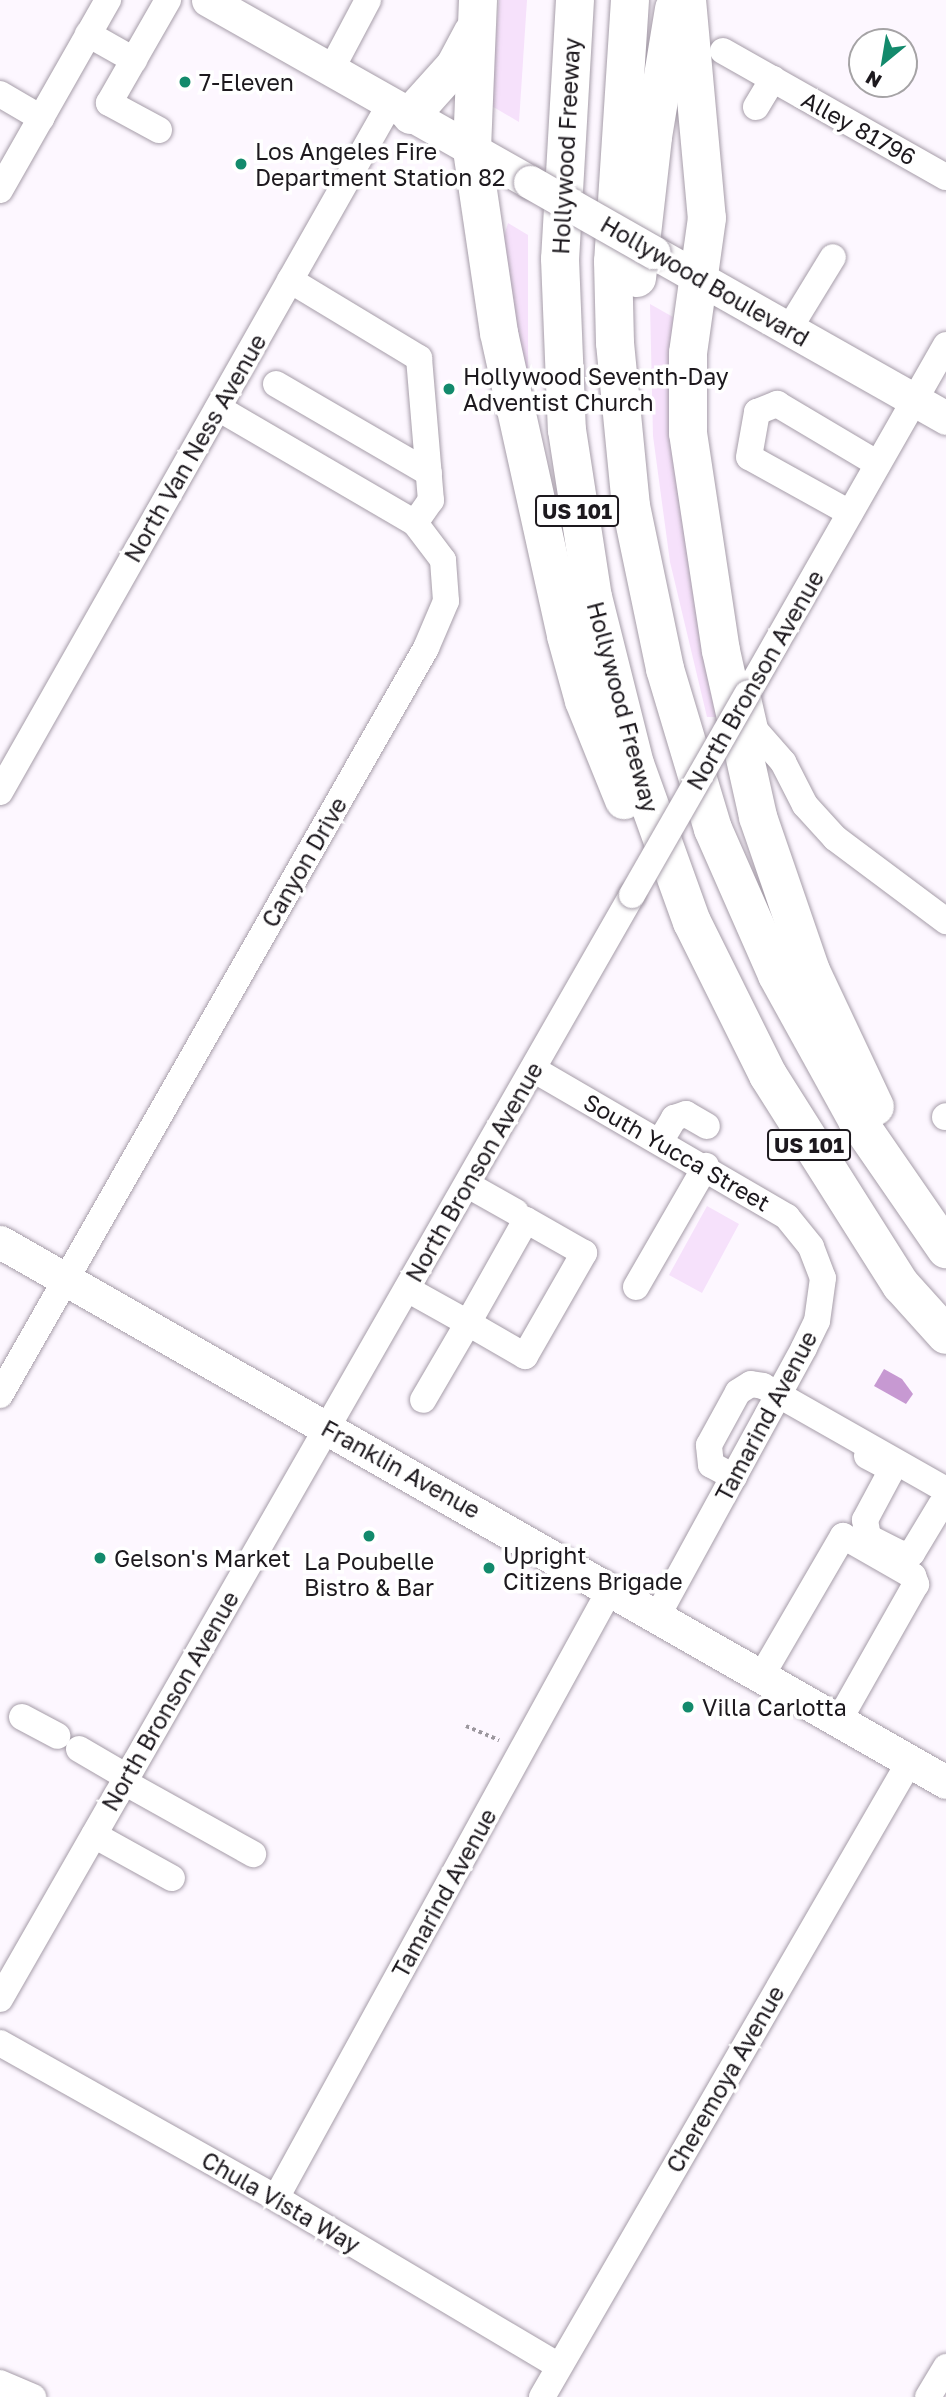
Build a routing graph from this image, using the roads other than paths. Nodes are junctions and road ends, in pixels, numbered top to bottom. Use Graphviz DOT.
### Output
graph roads {
  1 [pos="108,0"];
  2 [pos="168,0"];
  3 [pos="208,0"];
  4 [pos="368,0"];
  5 [pos="575,0"];
  6 [pos="629,0"];
  7 [pos="676,0"];
  8 [pos="687,0"];
  9 [pos="476,15"];
  10 [pos="88,34"];
  11 [pos="723,51"];
  12 [pos="134,60"];
  13 [pos="331,70"];
  14 [pos="773,79"];
  15 [pos="0,94"];
  16 [pos="756,107"];
  17 [pos="401,110"];
  18 [pos="41,118"];
  19 [pos="159,130"];
  20 [pos="472,150"];
  21 [pos="946,177"];
  22 [pos="0,190"];
  23 [pos="833,257"];
  24 [pos="701,279"];
  25 [pos="290,280"];
  26 [pos="789,329"];
  27 [pos="946,345"];
  28 [pos="276,384"];
  29 [pos="914,400"];
  30 [pos="218,408"];
  31 [pos="946,418"];
  32 [pos="621,423"];
  33 [pos="878,464"];
  34 [pos="429,472"];
  35 [pos="850,513"];
  36 [pos="415,523"];
  37 [pos="747,694"];
  38 [pos="0,792"];
  39 [pos="946,921"];
  40 [pos="728,999"];
  41 [pos="533,1069"];
  42 [pos="707,1126"];
  43 [pos="661,1140"];
  44 [pos="706,1166"];
  45 [pos="468,1185"];
  46 [pos="902,1188"];
  47 [pos="516,1212"];
  48 [pos="0,1242"];
  49 [pos="811,1247"];
  50 [pos="946,1249"];
  51 [pos="66,1280"];
  52 [pos="901,1284"];
  53 [pos="636,1286"];
  54 [pos="407,1289"];
  55 [pos="468,1323"];
  56 [pos="946,1335"];
  57 [pos="946,1349"];
  58 [pos="0,1395"];
  59 [pos="423,1400"];
  60 [pos="776,1400"];
  61 [pos="327,1427"];
  62 [pos="734,1477"];
  63 [pos="943,1497"];
  64 [pos="611,1588"];
  65 [pos="658,1615"];
  66 [pos="762,1675"];
  67 [pos="22,1717"];
  68 [pos="839,1720"];
  69 [pos="910,1761"];
  70 [pos="126,1780"];
  71 [pos="946,1782"];
  72 [pos="94,1835"];
  73 [pos="253,1854"];
  74 [pos="172,1878"];
  75 [pos="0,1999"];
  76 [pos="0,2043"];
  77 [pos="276,2198"];
  78 [pos="559,2366"];
  79 [pos="946,2367"];
  80 [pos="0,2383"];
  81 [pos="33,2397"];
  82 [pos="542,2397"];
  83 [pos="928,2397"];
  1 -- 10 [label="street"];
  2 -- 12 [label="street"];
  3 -- 13 [label="main road, Hollywood Boulevard"];
  4 -- 13 [label="street"];
  5 -- 40 [label="highway, Hollywood Freeway / US 101"];
  6 -- 32 [label="highway, US 101"];
  7 -- 32 [label="highway"];
  8 -- 24 [label="highway"];
  9 -- 17 [label="highway"];
  9 -- 20 [label="highway"];
  10 -- 12 [label="street"];
  10 -- 18 [label="street"];
  11 -- 14 [label="street, Alley 81796"];
  12 -- 19 [label="street"];
  13 -- 17 [label="main road, Hollywood Boulevard"];
  14 -- 16 [label="street"];
  14 -- 21 [label="street, Alley 81796"];
  15 -- 18 [label="street"];
  17 -- 20 [label="main road, Hollywood Boulevard"];
  17 -- 25 [label="street, North Van Ness Avenue"];
  18 -- 22 [label="street"];
  20 -- 24 [label="main road, Hollywood Boulevard, bridge"];
  20 -- 40 [label="highway"];
  23 -- 26 [label="street"];
  24 -- 26 [label="main road, Hollywood Boulevard"];
  24 -- 46 [label="highway"];
  25 -- 30 [label="street, North Van Ness Avenue"];
  25 -- 34 [label="street"];
  26 -- 29 [label="main road, Hollywood Boulevard"];
  27 -- 29 [label="street, North Bronson Avenue"];
  28 -- 34 [label="street"];
  29 -- 31 [label="main road, Hollywood Boulevard"];
  29 -- 33 [label="street, North Bronson Avenue"];
  30 -- 36 [label="street, Canyon Drive"];
  30 -- 38 [label="street, North Van Ness Avenue"];
  32 -- 46 [label="highway, US 101"];
  33 -- 35 [label="street, North Bronson Avenue"];
  33 -- 35 [label="street"];
  34 -- 36 [label="street"];
  35 -- 37 [label="street, North Bronson Avenue"];
  36 -- 51 [label="street, Canyon Drive"];
  37 -- 39 [label="street"];
  37 -- 41 [label="street, North Bronson Avenue, bridge"];
  40 -- 52 [label="highway, Hollywood Freeway / US 101"];
  41 -- 43 [label="street, South Yucca Street"];
  41 -- 45 [label="street, North Bronson Avenue"];
  42 -- 43 [label="street"];
  43 -- 44 [label="street, South Yucca Street"];
  44 -- 49 [label="street, South Yucca Street"];
  44 -- 53 [label="street"];
  45 -- 47 [label="street"];
  45 -- 54 [label="street, North Bronson Avenue"];
  46 -- 50 [label="highway, US 101"];
  48 -- 51 [label="main road, Franklin Avenue"];
  49 -- 60 [label="street, Tamarind Avenue"];
  51 -- 58 [label="street, Canyon Drive"];
  51 -- 61 [label="main road, Franklin Avenue"];
  52 -- 56 [label="highway, Hollywood Freeway / US 101"];
  52 -- 57 [label="highway"];
  54 -- 55 [label="street"];
  54 -- 61 [label="street, North Bronson Avenue"];
  55 -- 55 [label="street"];
  55 -- 59 [label="street"];
  60 -- 62 [label="street, Tamarind Avenue"];
  60 -- 62 [label="street"];
  60 -- 63 [label="street"];
  60 -- 63 [label="street"];
  61 -- 64 [label="main road, Franklin Avenue"];
  61 -- 70 [label="street, North Bronson Avenue"];
  62 -- 65 [label="street, Tamarind Avenue"];
  64 -- 65 [label="main road, Franklin Avenue"];
  64 -- 77 [label="street, Tamarind Avenue"];
  65 -- 66 [label="main road, Franklin Avenue"];
  66 -- 68 [label="main road, Franklin Avenue"];
  66 -- 68 [label="street"];
  67 -- 70 [label="street"];
  68 -- 69 [label="main road, Franklin Avenue"];
  69 -- 71 [label="main road, Franklin Avenue"];
  69 -- 78 [label="street, Cheremoya Avenue"];
  70 -- 72 [label="street, North Bronson Avenue"];
  70 -- 73 [label="street"];
  72 -- 74 [label="street"];
  72 -- 75 [label="street, North Bronson Avenue"];
  76 -- 77 [label="street, Chula Vista Way"];
  77 -- 78 [label="street, Chula Vista Way"];
  78 -- 82 [label="street, Cheremoya Avenue"];
  79 -- 83 [label="street"];
  80 -- 81 [label="street"];
}
